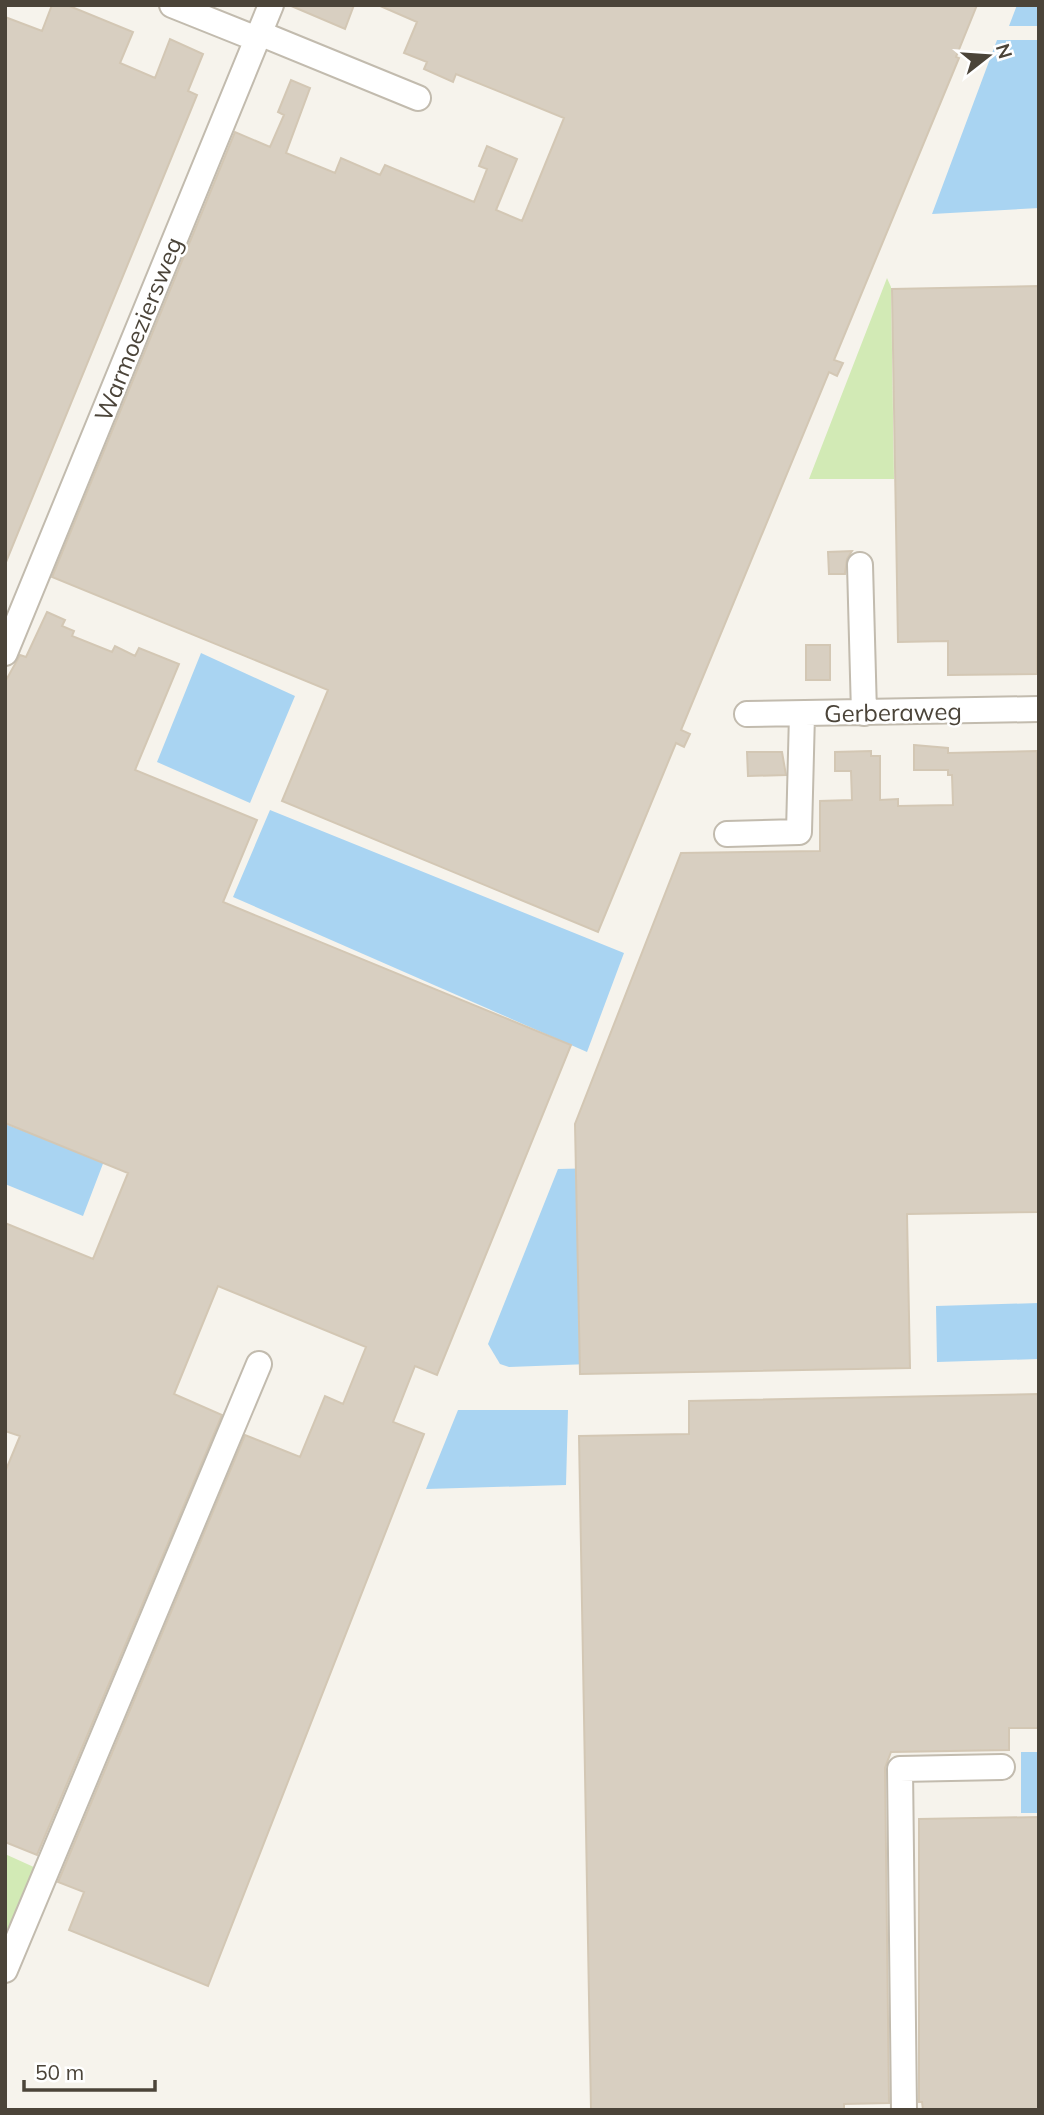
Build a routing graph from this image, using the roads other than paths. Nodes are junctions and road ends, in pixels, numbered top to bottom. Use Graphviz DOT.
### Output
graph roads {
  1 [pos="172,5"];
  2 [pos="271,5"];
  3 [pos="258,36"];
  4 [pos="418,98"];
  5 [pos="860,565"];
  6 [pos="5,653"];
  7 [pos="1039,709"];
  8 [pos="864,713"];
  9 [pos="802,714"];
  10 [pos="747,715"];
  11 [pos="727,834"];
  12 [pos="258,1364"];
  13 [pos="1002,1767"];
  14 [pos="5,1970"];
  15 [pos="904,2110"];
  1 -- 3 [label="street"];
  2 -- 3 [label="street, Warmoeziersweg"];
  3 -- 4 [label="street"];
  3 -- 6 [label="street, Warmoeziersweg"];
  5 -- 8 [label="street"];
  7 -- 8 [label="street, Gerberaweg"];
  8 -- 9 [label="street, Gerberaweg"];
  9 -- 10 [label="street, Gerberaweg"];
  9 -- 11 [label="street"];
  12 -- 14 [label="street"];
  13 -- 15 [label="street"];
}
